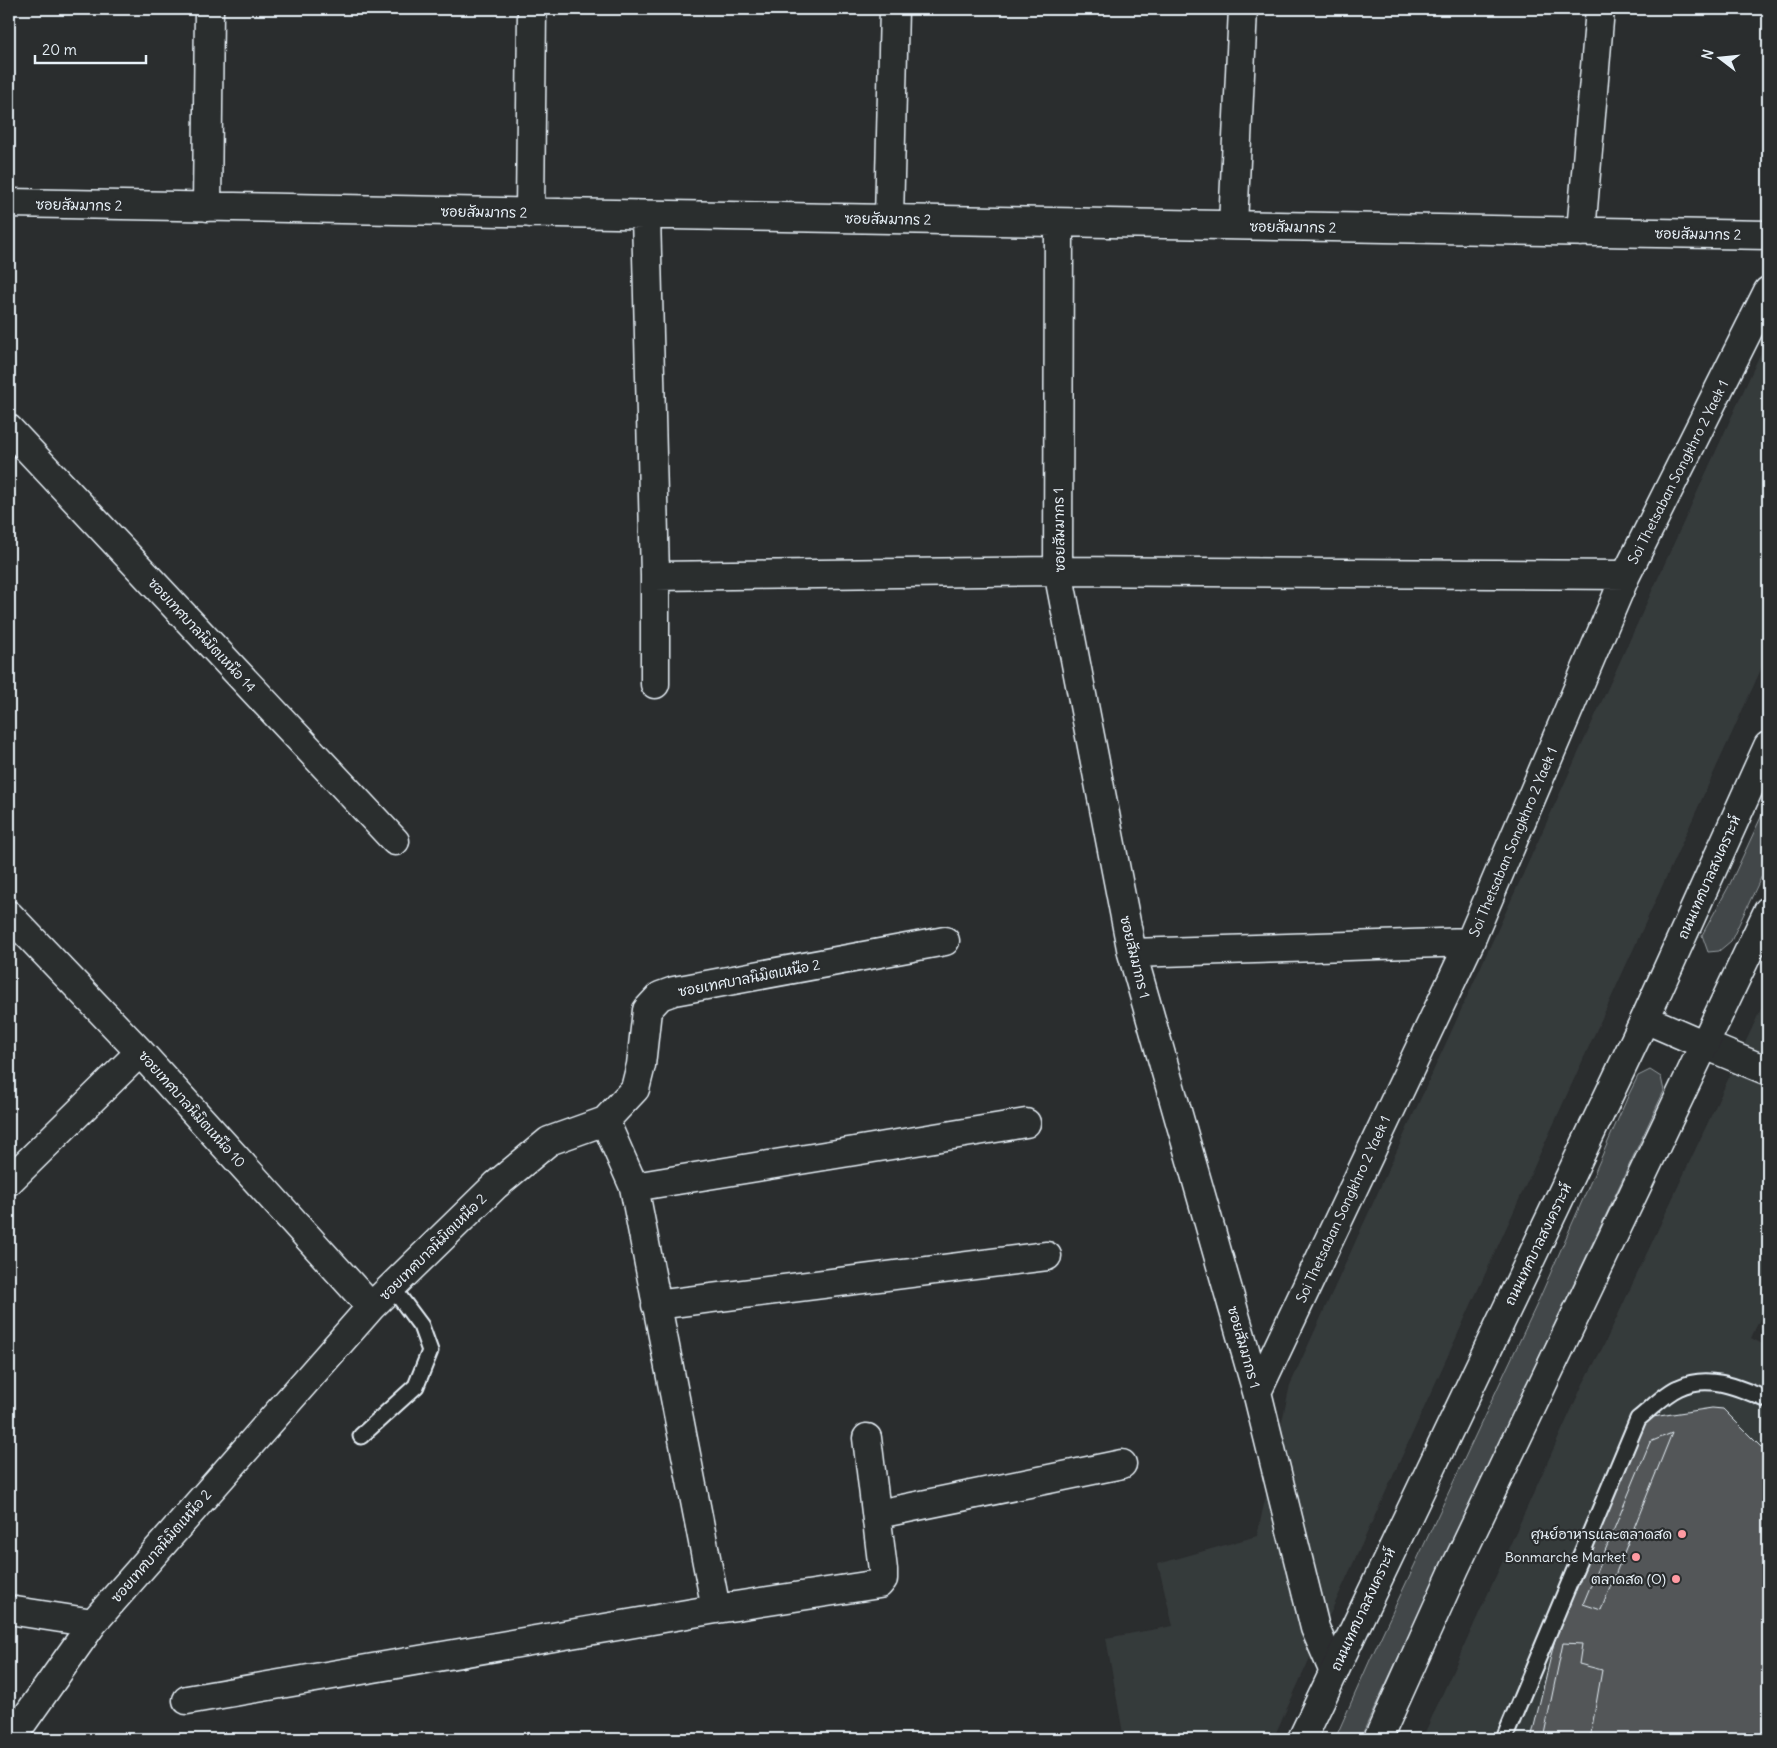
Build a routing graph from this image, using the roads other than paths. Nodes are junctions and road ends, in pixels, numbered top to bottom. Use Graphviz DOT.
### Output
graph roads {
  1 [pos="209,9"];
  2 [pos="532,9"];
  3 [pos="894,9"];
  4 [pos="1243,9"];
  5 [pos="1600,9"];
  6 [pos="9,203"];
  7 [pos="207,207"];
  8 [pos="530,213"];
  9 [pos="646,215"];
  10 [pos="889,220"];
  11 [pos="1059,223"];
  12 [pos="1233,225"];
  13 [pos="1582,232"];
  14 [pos="1768,235"];
  15 [pos="1768,291"];
  16 [pos="9,428"];
  17 [pos="1058,571"];
  18 [pos="1626,575"];
  19 [pos="656,576"];
  20 [pos="655,684"];
  21 [pos="1768,746"];
  22 [pos="395,841"];
  23 [pos="1768,911"];
  24 [pos="9,915"];
  25 [pos="945,941"];
  26 [pos="1470,942"];
  27 [pos="1132,953"];
  28 [pos="1645,1019"];
  29 [pos="1705,1045"];
  30 [pos="140,1052"];
  31 [pos="1768,1071"];
  32 [pos="605,1121"];
  33 [pos="1026,1123"];
  34 [pos="9,1181"];
  35 [pos="634,1187"];
  36 [pos="1047,1256"];
  37 [pos="392,1287"];
  38 [pos="656,1305"];
  39 [pos="371,1307"];
  40 [pos="1256,1392"];
  41 [pos="1768,1400"];
  42 [pos="361,1436"];
  43 [pos="867,1438"];
  44 [pos="1122,1464"];
  45 [pos="878,1514"];
  46 [pos="716,1609"];
  47 [pos="9,1610"];
  48 [pos="93,1623"];
  49 [pos="1334,1672"];
  50 [pos="187,1700"];
  51 [pos="11,1739"];
  52 [pos="1302,1739"];
  53 [pos="1378,1739"];
  54 [pos="1504,1739"];
  1 -- 7 [label="street"];
  2 -- 8 [label="street"];
  3 -- 10 [label="street"];
  4 -- 12 [label="street"];
  5 -- 13 [label="street"];
  6 -- 7 [label="street, ซอยสัมมากร 2"];
  7 -- 8 [label="street, ซอยสัมมากร 2"];
  8 -- 9 [label="street, ซอยสัมมากร 2"];
  9 -- 10 [label="street, ซอยสัมมากร 2"];
  9 -- 19 [label="street"];
  10 -- 11 [label="street, ซอยสัมมากร 2"];
  11 -- 12 [label="street, ซอยสัมมากร 2"];
  11 -- 17 [label="street, ซอยสัมมากร 1"];
  12 -- 13 [label="street, ซอยสัมมากร 2"];
  13 -- 14 [label="street, ซอยสัมมากร 2"];
  15 -- 18 [label="street, Soi Thetsaban Songkhro 2 Yaek 1"];
  16 -- 22 [label="street, ซอยเทศบาลนิมิตเหนือ 14"];
  17 -- 18 [label="street"];
  17 -- 19 [label="street"];
  17 -- 27 [label="street, ซอยสัมมากร 1"];
  18 -- 26 [label="street, Soi Thetsaban Songkhro 2 Yaek 1"];
  19 -- 20 [label="street"];
  21 -- 28 [label="street, ถนนเทศบาลสงเคราะห์"];
  23 -- 29 [label="street"];
  24 -- 30 [label="street, ซอยเทศบาลนิมิตเหนือ 10"];
  25 -- 32 [label="street, ซอยเทศบาลนิมิตเหนือ 2"];
  26 -- 27 [label="street"];
  26 -- 40 [label="street, Soi Thetsaban Songkhro 2 Yaek 1"];
  27 -- 40 [label="street, ซอยสัมมากร 1"];
  28 -- 29 [label="street"];
  28 -- 49 [label="street, ถนนเทศบาลสงเคราะห์"];
  29 -- 31 [label="street"];
  29 -- 53 [label="street"];
  30 -- 34 [label="street"];
  30 -- 39 [label="street, ซอยเทศบาลนิมิตเหนือ 10"];
  32 -- 35 [label="street"];
  32 -- 37 [label="street, ซอยเทศบาลนิมิตเหนือ 2"];
  33 -- 35 [label="street"];
  35 -- 38 [label="street"];
  36 -- 38 [label="street"];
  37 -- 39 [label="street, ซอยเทศบาลนิมิตเหนือ 2"];
  37 -- 42 [label="lane"];
  38 -- 46 [label="street"];
  39 -- 48 [label="street, ซอยเทศบาลนิมิตเหนือ 2"];
  40 -- 49 [label="street, ซอยสัมมากร 1"];
  41 -- 54 [label="lane"];
  43 -- 45 [label="street"];
  44 -- 45 [label="street"];
  45 -- 46 [label="street"];
  46 -- 50 [label="street"];
  47 -- 48 [label="street"];
  48 -- 51 [label="street, ซอยเทศบาลนิมิตเหนือ 2"];
  49 -- 52 [label="street, ถนนเทศบาลสงเคราะห์"];
}
